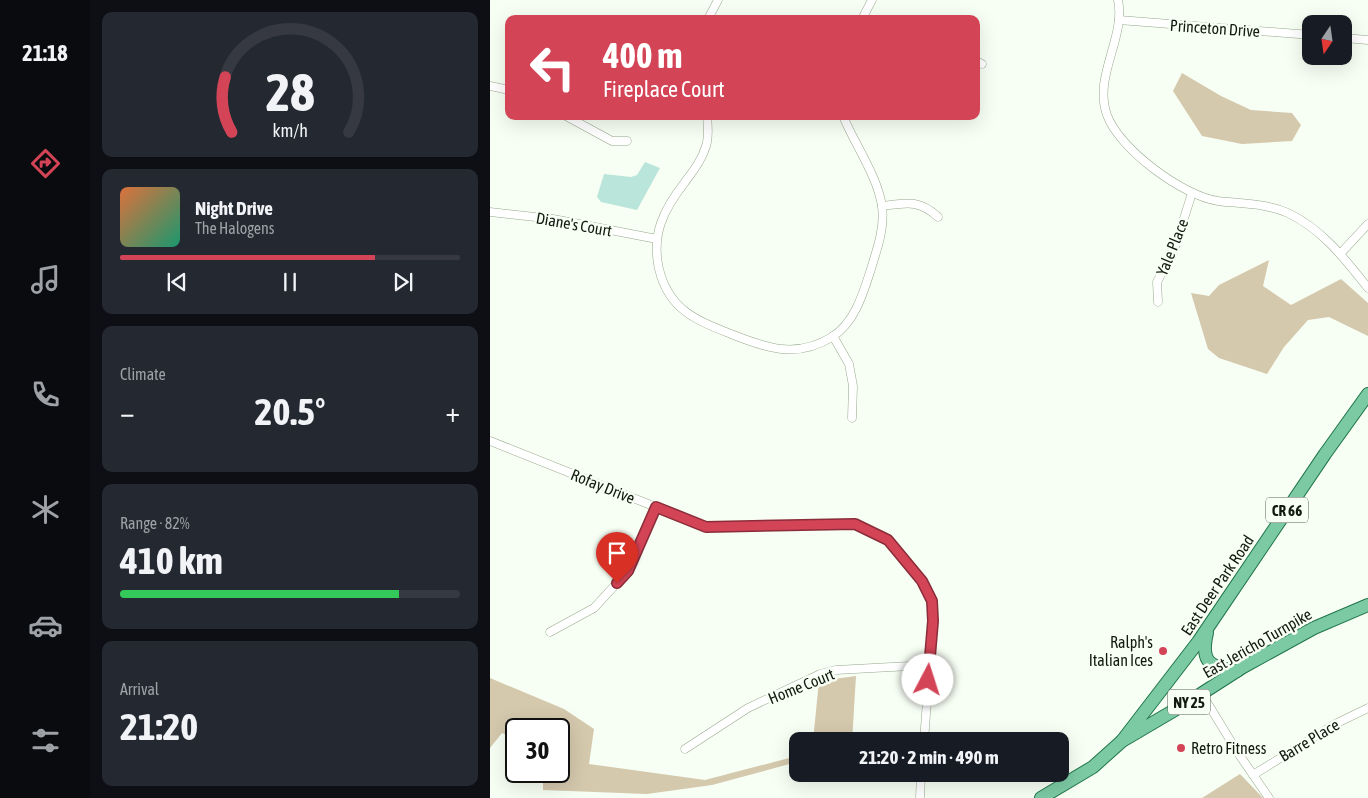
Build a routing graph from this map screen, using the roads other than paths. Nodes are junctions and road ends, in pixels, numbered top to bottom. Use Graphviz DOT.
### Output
graph roads {
  1 [pos="718,0"];
  2 [pos="872,0"];
  3 [pos="1118,0"];
  4 [pos="710,15"];
  5 [pos="864,15"];
  6 [pos="1119,20"];
  7 [pos="1302,35"];
  8 [pos="1352,39"];
  9 [pos="1368,40"];
  10 [pos="490,86"];
  11 [pos="505,89"];
  12 [pos="573,120"];
  13 [pos="707,120"];
  14 [pos="845,120"];
  15 [pos="627,141"];
  16 [pos="1192,193"];
  17 [pos="882,206"];
  18 [pos="490,212"];
  19 [pos="938,217"];
  20 [pos="1368,224"];
  21 [pos="657,239"];
  22 [pos="1340,254"];
  23 [pos="1368,288"];
  24 [pos="1158,302"];
  25 [pos="832,336"];
  26 [pos="1368,394"];
  27 [pos="852,418"];
  28 [pos="490,441"];
  29 [pos="656,507"];
  30 [pos="1368,605"];
  31 [pos="1208,628"];
  32 [pos="550,632"];
  33 [pos="929,665"];
  34 [pos="1237,671"];
  35 [pos="1202,694"];
  36 [pos="1368,708"];
  37 [pos="925,732"];
  38 [pos="1122,741"];
  39 [pos="686,749"];
  40 [pos="1253,775"];
  41 [pos="921,782"];
  42 [pos="920,798"];
  43 [pos="1041,798"];
  44 [pos="1269,798"];
  1 -- 4 [label="street"];
  2 -- 5 [label="street"];
  3 -- 6 [label="street"];
  6 -- 7 [label="street, Princeton Drive"];
  6 -- 16 [label="street"];
  8 -- 9 [label="street"];
  10 -- 11 [label="street"];
  12 -- 15 [label="street"];
  13 -- 21 [label="street"];
  14 -- 17 [label="street"];
  16 -- 22 [label="street"];
  16 -- 24 [label="street, Yale Place"];
  17 -- 19 [label="street"];
  17 -- 25 [label="street"];
  18 -- 21 [label="street, Diane's Court"];
  20 -- 22 [label="street"];
  21 -- 25 [label="street"];
  22 -- 23 [label="street"];
  25 -- 27 [label="street"];
  26 -- 31 [label="main road, East Deer Park Road / CR 66"];
  28 -- 29 [label="street, Rofay Drive"];
  29 -- 32 [label="street"];
  29 -- 33 [label="street, Rofay Drive"];
  30 -- 34 [label="main road, East Jericho Turnpike / NY 25"];
  31 -- 34 [label="main road"];
  31 -- 38 [label="main road, East Deer Park Road / CR 66"];
  33 -- 37 [label="street, Rofay Drive"];
  33 -- 39 [label="street, Home Court"];
  34 -- 35 [label="main road, East Jericho Turnpike / NY 25"];
  35 -- 38 [label="main road, East Jericho Turnpike / NY 25"];
  35 -- 40 [label="street"];
  36 -- 40 [label="street, Barre Place"];
  38 -- 43 [label="main road, East Jericho Turnpike / NY 25"];
  40 -- 44 [label="street"];
  41 -- 42 [label="street"];
}
